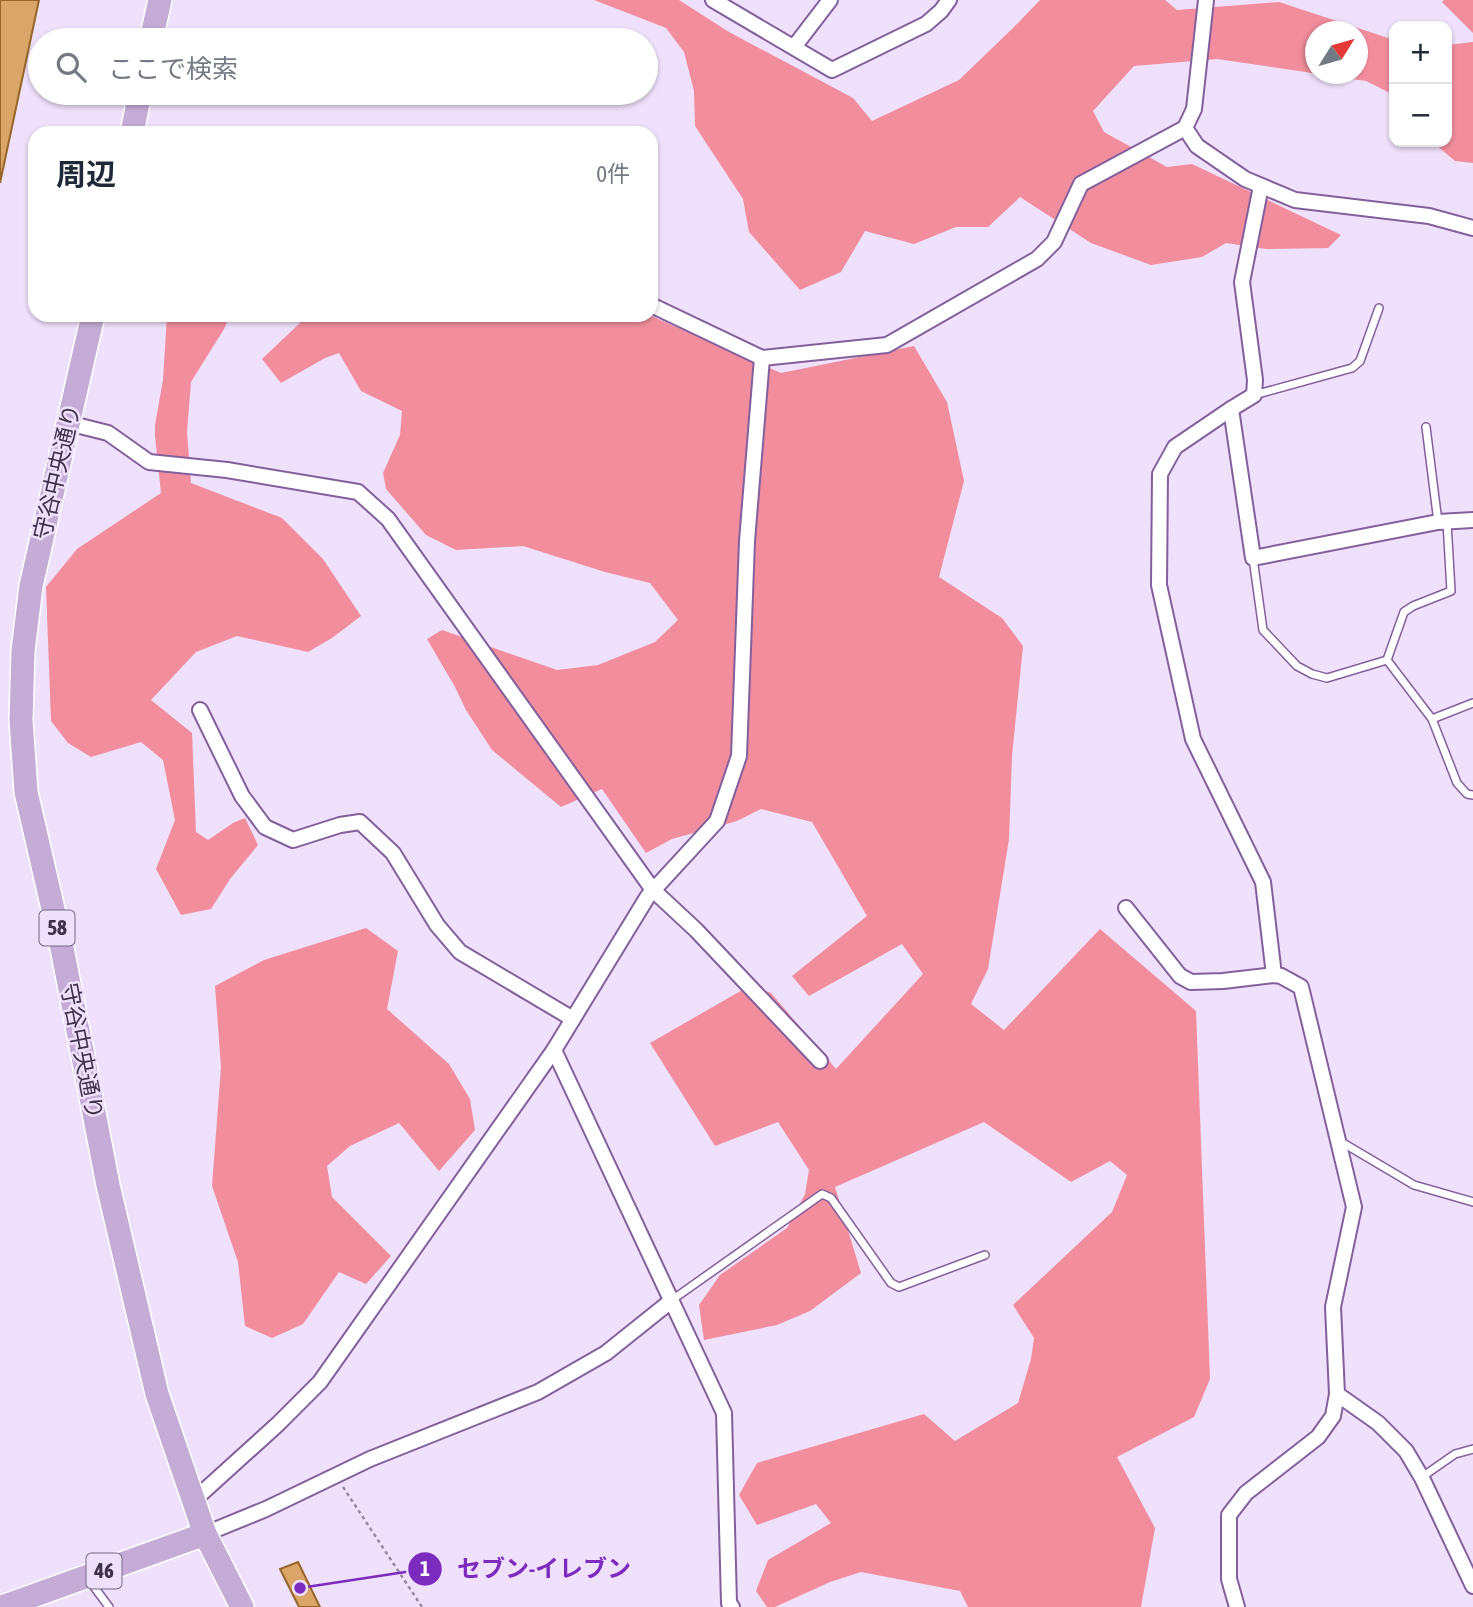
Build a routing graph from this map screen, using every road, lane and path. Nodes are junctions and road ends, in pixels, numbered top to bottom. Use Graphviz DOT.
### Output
graph roads {
  1 [pos="160,0"];
  2 [pos="713,0"];
  3 [pos="830,0"];
  4 [pos="949,0"];
  5 [pos="1206,0"];
  6 [pos="154,28"];
  7 [pos="794,47"];
  8 [pos="138,105"];
  9 [pos="133,126"];
  10 [pos="1185,128"];
  11 [pos="1261,186"];
  12 [pos="1473,228"];
  13 [pos="658,308"];
  14 [pos="1379,308"];
  15 [pos="91,322"];
  16 [pos="762,358"];
  17 [pos="1254,395"];
  18 [pos="1231,409"];
  19 [pos="68,423"];
  20 [pos="1426,427"];
  21 [pos="1473,520"];
  22 [pos="1443,522"];
  23 [pos="1253,558"];
  24 [pos="1387,660"];
  25 [pos="1473,703"];
  26 [pos="200,710"];
  27 [pos="1432,719"];
  28 [pos="1473,795"];
  29 [pos="653,890"];
  30 [pos="1126,908"];
  31 [pos="1274,975"];
  32 [pos="573,1019"];
  33 [pos="554,1050"];
  34 [pos="820,1061"];
  35 [pos="1338,1140"];
  36 [pos="1473,1202"];
  37 [pos="985,1255"];
  38 [pos="671,1301"];
  39 [pos="1337,1394"];
  40 [pos="1473,1449"];
  41 [pos="335,1476"];
  42 [pos="1422,1478"];
  43 [pos="193,1501"];
  44 [pos="205,1534"];
  45 [pos="87,1577"];
  46 [pos="1473,1586"];
  47 [pos="2,1607"];
  48 [pos="108,1607"];
  49 [pos="242,1607"];
  50 [pos="422,1607"];
  51 [pos="732,1607"];
  52 [pos="1237,1607"];
  1 -- 6 [label="main road"];
  2 -- 7 [label="street"];
  3 -- 7 [label="street"];
  4 -- 7 [label="street"];
  5 -- 10 [label="street"];
  8 -- 9 [label="main road"];
  10 -- 11 [label="street"];
  10 -- 16 [label="street"];
  11 -- 12 [label="street"];
  11 -- 17 [label="street"];
  13 -- 16 [label="street"];
  14 -- 17 [label="lane"];
  15 -- 19 [label="main road, 守谷中央通り / 58"];
  16 -- 29 [label="street"];
  17 -- 18 [label="street"];
  18 -- 23 [label="street"];
  18 -- 31 [label="street"];
  19 -- 29 [label="street"];
  19 -- 43 [label="main road, 守谷中央通り / 58"];
  20 -- 22 [label="lane"];
  21 -- 22 [label="street"];
  22 -- 23 [label="street"];
  22 -- 24 [label="lane"];
  23 -- 24 [label="lane"];
  24 -- 27 [label="lane"];
  25 -- 27 [label="lane"];
  26 -- 32 [label="street"];
  27 -- 28 [label="lane"];
  29 -- 32 [label="street"];
  29 -- 34 [label="street"];
  30 -- 31 [label="street"];
  31 -- 35 [label="street"];
  32 -- 33 [label="street"];
  33 -- 38 [label="street"];
  33 -- 43 [label="street"];
  35 -- 36 [label="lane"];
  35 -- 39 [label="street"];
  37 -- 38 [label="lane"];
  38 -- 41 [label="street"];
  38 -- 51 [label="street"];
  39 -- 42 [label="street"];
  39 -- 52 [label="street"];
  40 -- 42 [label="lane"];
  41 -- 44 [label="street"];
  41 -- 50 [label="path"];
  42 -- 46 [label="street"];
  43 -- 44 [label="main road, 守谷中央通り / 58"];
  44 -- 45 [label="main road, 46"];
  44 -- 49 [label="main road, 守谷中央通り"];
  45 -- 47 [label="main road, 46"];
  45 -- 48 [label="lane"];
}
